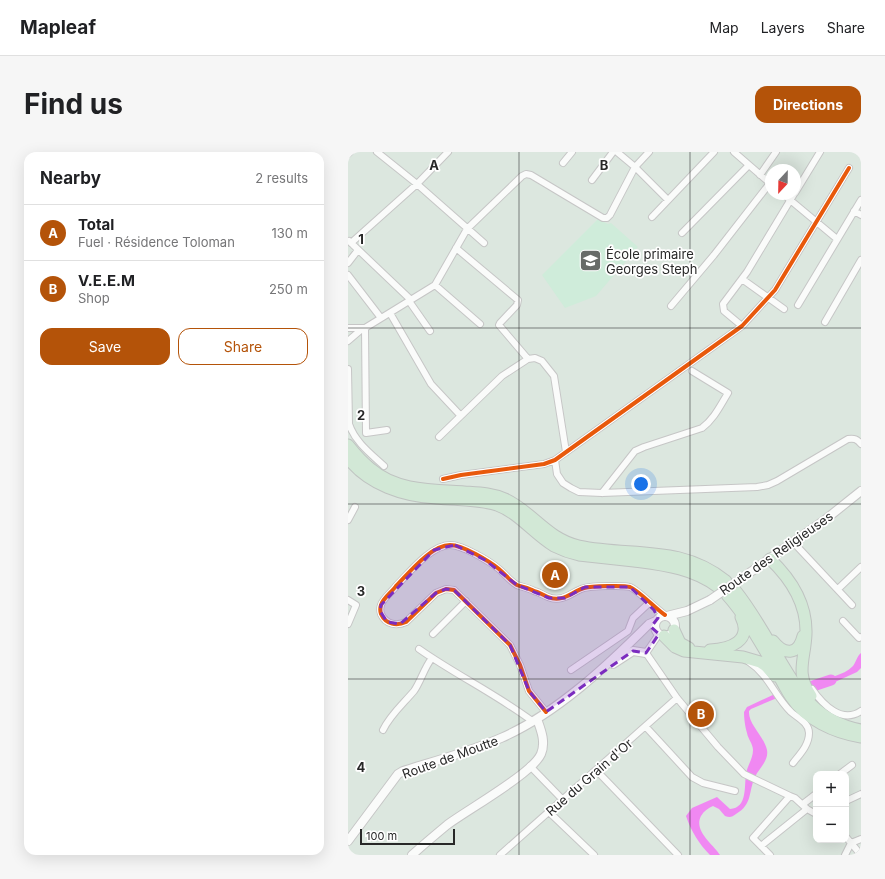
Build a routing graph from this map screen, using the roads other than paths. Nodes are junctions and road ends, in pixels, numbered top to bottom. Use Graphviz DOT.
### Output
graph roads {
  1 [pos="350,152"];
  2 [pos="377,152"];
  3 [pos="448,152"];
  4 [pos="572,152"];
  5 [pos="613,152"];
  6 [pos="617,152"];
  7 [pos="649,152"];
  8 [pos="714,152"];
  9 [pos="734,152"];
  10 [pos="776,152"];
  11 [pos="820,152"];
  12 [pos="348,154"];
  13 [pos="563,164"];
  14 [pos="749,165"];
  15 [pos="635,167"];
  16 [pos="849,168"];
  17 [pos="760,175"];
  18 [pos="765,179"];
  19 [pos="592,180"];
  20 [pos="801,183"];
  21 [pos="417,184"];
  22 [pos="765,189"];
  23 [pos="668,200"];
  24 [pos="790,200"];
  25 [pos="861,200"];
  26 [pos="854,211"];
  27 [pos="861,215"];
  28 [pos="652,216"];
  29 [pos="816,222"];
  30 [pos="467,229"];
  31 [pos="682,234"];
  32 [pos="837,239"];
  33 [pos="349,242"];
  34 [pos="484,243"];
  35 [pos="456,248"];
  36 [pos="358,250"];
  37 [pos="861,260"];
  38 [pos="348,262"];
  39 [pos="348,275"];
  40 [pos="742,279"];
  41 [pos="435,285"];
  42 [pos="767,298"];
  43 [pos="410,301"];
  44 [pos="798,305"];
  45 [pos="671,306"];
  46 [pos="784,309"];
  47 [pos="390,313"];
  48 [pos="380,318"];
  49 [pos="825,322"];
  50 [pos="480,324"];
  51 [pos="742,326"];
  52 [pos="348,328"];
  53 [pos="363,329"];
  54 [pos="430,331"];
  55 [pos="348,341"];
  56 [pos="528,359"];
  57 [pos="348,369"];
  58 [pos="692,371"];
  59 [pos="460,415"];
  60 [pos="387,430"];
  61 [pos="439,437"];
  62 [pos="861,444"];
  63 [pos="348,445"];
  64 [pos="566,452"];
  65 [pos="348,458"];
  66 [pos="555,460"];
  67 [pos="384,466"];
  68 [pos="443,479"];
  69 [pos="861,491"];
  70 [pos="602,493"];
  71 [pos="355,507"];
  72 [pos="348,520"];
  73 [pos="793,542"];
  74 [pos="770,559"];
  75 [pos="861,567"];
  76 [pos="838,589"];
  77 [pos="732,596"];
  78 [pos="348,600"];
  79 [pos="466,601"];
  80 [pos="649,603"];
  81 [pos="852,605"];
  82 [pos="687,611"];
  83 [pos="752,613"];
  84 [pos="661,617"];
  85 [pos="843,621"];
  86 [pos="806,622"];
  87 [pos="348,624"];
  88 [pos="674,628"];
  89 [pos="433,634"];
  90 [pos="639,634"];
  91 [pos="661,635"];
  92 [pos="861,637"];
  93 [pos="736,643"];
  94 [pos="419,649"];
  95 [pos="796,649"];
  96 [pos="649,650"];
  97 [pos="743,657"];
  98 [pos="432,658"];
  99 [pos="571,670"];
  100 [pos="802,671"];
  101 [pos="592,678"];
  102 [pos="791,697"];
  103 [pos="677,698"];
  104 [pos="861,711"];
  105 [pos="546,712"];
  106 [pos="824,715"];
  107 [pos="534,720"];
  108 [pos="646,726"];
  109 [pos="383,730"];
  110 [pos="861,730"];
  111 [pos="861,737"];
  112 [pos="793,763"];
  113 [pos="852,765"];
  114 [pos="530,766"];
  115 [pos="596,770"];
  116 [pos="844,771"];
  117 [pos="735,791"];
  118 [pos="861,794"];
  119 [pos="790,796"];
  120 [pos="813,798"];
  121 [pos="563,800"];
  122 [pos="849,800"];
  123 [pos="805,807"];
  124 [pos="549,812"];
  125 [pos="813,812"];
  126 [pos="861,839"];
  127 [pos="849,840"];
  128 [pos="348,841"];
  129 [pos="852,843"];
  130 [pos="761,846"];
  131 [pos="504,854"];
  132 [pos="412,855"];
  133 [pos="594,855"];
  134 [pos="678,855"];
  135 [pos="770,855"];
  136 [pos="845,855"];
  137 [pos="861,855"];
  1 -- 12 [label="street"];
  2 -- 21 [label="street"];
  3 -- 21 [label="street"];
  4 -- 13 [label="street"];
  5 -- 19 [label="street"];
  6 -- 15 [label="street"];
  7 -- 15 [label="street"];
  8 -- 23 [label="street"];
  9 -- 14 [label="street"];
  10 -- 17 [label="street"];
  11 -- 20 [label="street"];
  14 -- 17 [label="street"];
  14 -- 31 [label="street"];
  15 -- 23 [label="street"];
  15 -- 30 [label="street"];
  16 -- 29 [label="street"];
  17 -- 18 [label="street"];
  21 -- 30 [label="street"];
  21 -- 33 [label="street"];
  22 -- 45 [label="street"];
  23 -- 28 [label="street"];
  24 -- 29 [label="street"];
  24 -- 40 [label="street"];
  25 -- 26 [label="street"];
  26 -- 27 [label="street"];
  26 -- 32 [label="street"];
  29 -- 32 [label="street"];
  29 -- 42 [label="street"];
  30 -- 34 [label="street"];
  30 -- 35 [label="street"];
  32 -- 44 [label="street"];
  33 -- 36 [label="street"];
  35 -- 41 [label="street"];
  35 -- 56 [label="street"];
  36 -- 38 [label="street"];
  36 -- 43 [label="street"];
  37 -- 49 [label="street"];
  39 -- 48 [label="street"];
  40 -- 42 [label="street"];
  40 -- 51 [label="street"];
  41 -- 43 [label="street"];
  41 -- 50 [label="street"];
  42 -- 46 [label="street"];
  42 -- 51 [label="street"];
  43 -- 47 [label="street"];
  43 -- 54 [label="street"];
  47 -- 48 [label="street"];
  47 -- 59 [label="street"];
  48 -- 53 [label="street"];
  51 -- 64 [label="street"];
  52 -- 53 [label="street"];
  53 -- 55 [label="street"];
  53 -- 60 [label="street"];
  56 -- 59 [label="street"];
  56 -- 64 [label="street"];
  57 -- 67 [label="street"];
  58 -- 70 [label="street"];
  59 -- 61 [label="street"];
  62 -- 70 [label="street"];
  63 -- 65 [label="highway"];
  64 -- 66 [label="street"];
  66 -- 68 [label="street"];
  66 -- 70 [label="street"];
  69 -- 73 [label="main road, Route des Religieuses"];
  71 -- 72 [label="street"];
  73 -- 74 [label="main road, Route des Religieuses"];
  73 -- 76 [label="street"];
  74 -- 82 [label="main road, Route des Religieuses, bridge"];
  74 -- 86 [label="highway"];
  75 -- 76 [label="street"];
  76 -- 81 [label="street"];
  77 -- 83 [label="highway"];
  77 -- 93 [label="highway"];
  77 -- 102 [label="highway"];
  78 -- 87 [label="street"];
  79 -- 80 [label="street"];
  79 -- 89 [label="street"];
  79 -- 105 [label="street"];
  80 -- 84 [label="street"];
  80 -- 99 [label="street"];
  82 -- 84 [label="main road, Route des Religieuses"];
  82 -- 88 [label="main road, Route des Religieuses"];
  83 -- 95 [label="highway"];
  83 -- 106 [label="highway"];
  84 -- 88 [label="main road"];
  84 -- 90 [label="main road, Route des Religieuses"];
  84 -- 91 [label="main road"];
  85 -- 92 [label="street"];
  86 -- 95 [label="highway"];
  86 -- 100 [label="highway"];
  88 -- 91 [label="main road"];
  88 -- 93 [label="highway"];
  90 -- 91 [label="main road"];
  90 -- 101 [label="main road, Route des Religieuses"];
  91 -- 96 [label="street"];
  91 -- 97 [label="highway"];
  93 -- 97 [label="street"];
  94 -- 98 [label="street"];
  95 -- 100 [label="highway"];
  96 -- 101 [label="main road"];
  96 -- 103 [label="street"];
  97 -- 102 [label="highway"];
  97 -- 112 [label="street"];
  98 -- 107 [label="street"];
  98 -- 109 [label="street"];
  100 -- 104 [label="street"];
  100 -- 106 [label="highway"];
  101 -- 105 [label="main road, Route des Religieuses"];
  102 -- 111 [label="highway"];
  103 -- 108 [label="street, Rue du Grain d'Or"];
  103 -- 119 [label="street"];
  105 -- 107 [label="main road, Route des Religieuses"];
  106 -- 110 [label="highway"];
  107 -- 114 [label="main road"];
  107 -- 128 [label="main road, Route de Moutte"];
  108 -- 115 [label="street, Rue du Grain d'Or"];
  108 -- 117 [label="street"];
  113 -- 116 [label="street"];
  114 -- 121 [label="street"];
  114 -- 132 [label="main road"];
  115 -- 121 [label="street, Rue du Grain d'Or"];
  115 -- 134 [label="street"];
  118 -- 122 [label="street"];
  119 -- 123 [label="street"];
  119 -- 130 [label="street"];
  120 -- 123 [label="street"];
  121 -- 124 [label="street, Rue du Grain d'Or"];
  123 -- 125 [label="street"];
  123 -- 130 [label="street"];
  124 -- 131 [label="street, Rue du Grain d'Or"];
  124 -- 133 [label="street"];
  126 -- 129 [label="street"];
  127 -- 129 [label="street"];
  129 -- 136 [label="street"];
  129 -- 137 [label="street"];
  130 -- 135 [label="street"];
}
